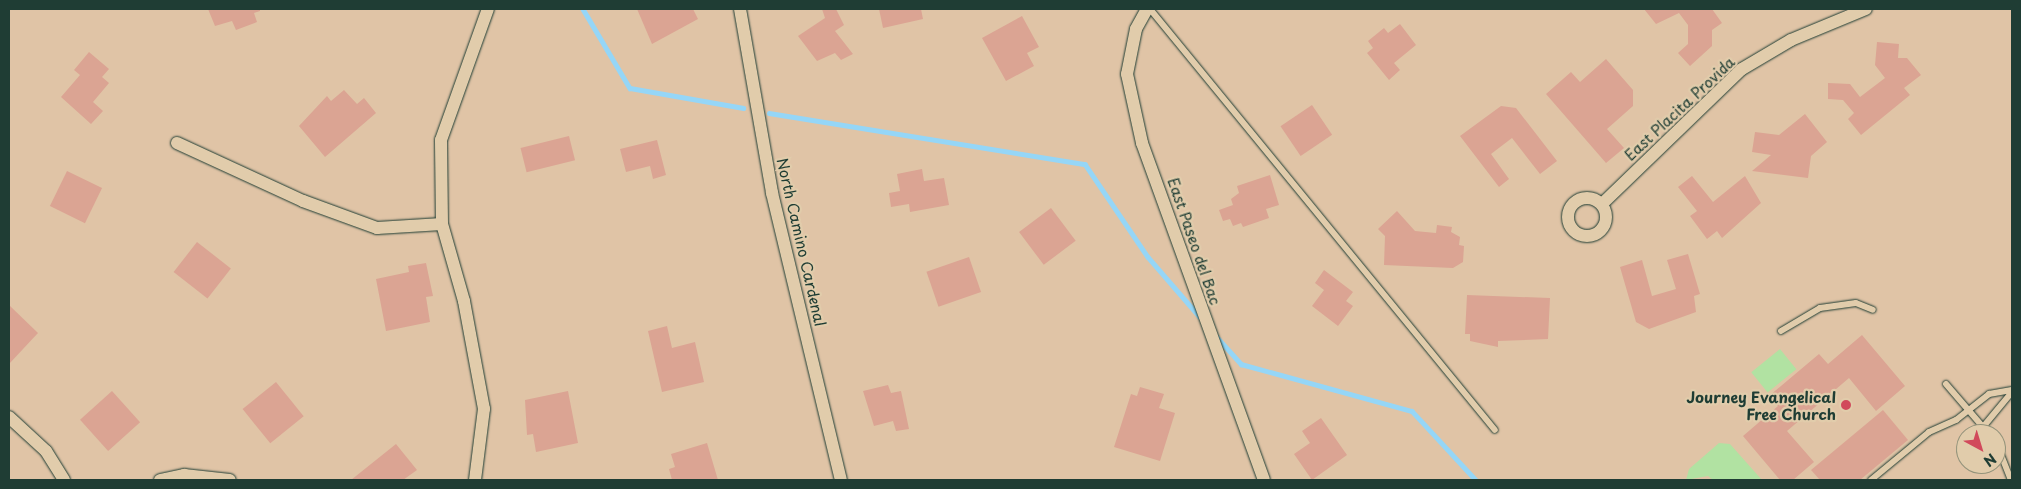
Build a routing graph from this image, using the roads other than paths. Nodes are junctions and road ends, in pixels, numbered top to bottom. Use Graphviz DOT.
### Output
graph roads {
  1 [pos="488,9"];
  2 [pos="740,9"];
  3 [pos="1148,9"];
  4 [pos="1866,9"];
  5 [pos="177,143"];
  6 [pos="1602,204"];
  7 [pos="442,224"];
  8 [pos="1873,310"];
  9 [pos="1781,331"];
  10 [pos="1946,384"];
  11 [pos="2012,391"];
  12 [pos="1967,411"];
  13 [pos="9,417"];
  14 [pos="1979,424"];
  15 [pos="1986,424"];
  16 [pos="1495,430"];
  17 [pos="2006,467"];
  18 [pos="64,480"];
  19 [pos="160,480"];
  20 [pos="230,480"];
  21 [pos="475,480"];
  22 [pos="841,480"];
  23 [pos="1264,480"];
  24 [pos="1871,480"];
  25 [pos="2011,480"];
  1 -- 7 [label="street"];
  2 -- 22 [label="street, North Camino Cardenal"];
  3 -- 16 [label="lane"];
  3 -- 23 [label="street, East Paseo del Bac"];
  4 -- 6 [label="street, East Placita Provida"];
  5 -- 7 [label="street"];
  7 -- 21 [label="street"];
  8 -- 9 [label="lane"];
  10 -- 12 [label="lane"];
  11 -- 12 [label="lane"];
  11 -- 15 [label="lane"];
  12 -- 14 [label="lane"];
  12 -- 24 [label="lane"];
  13 -- 18 [label="street"];
  17 -- 25 [label="lane"];
  19 -- 20 [label="street"];
}
